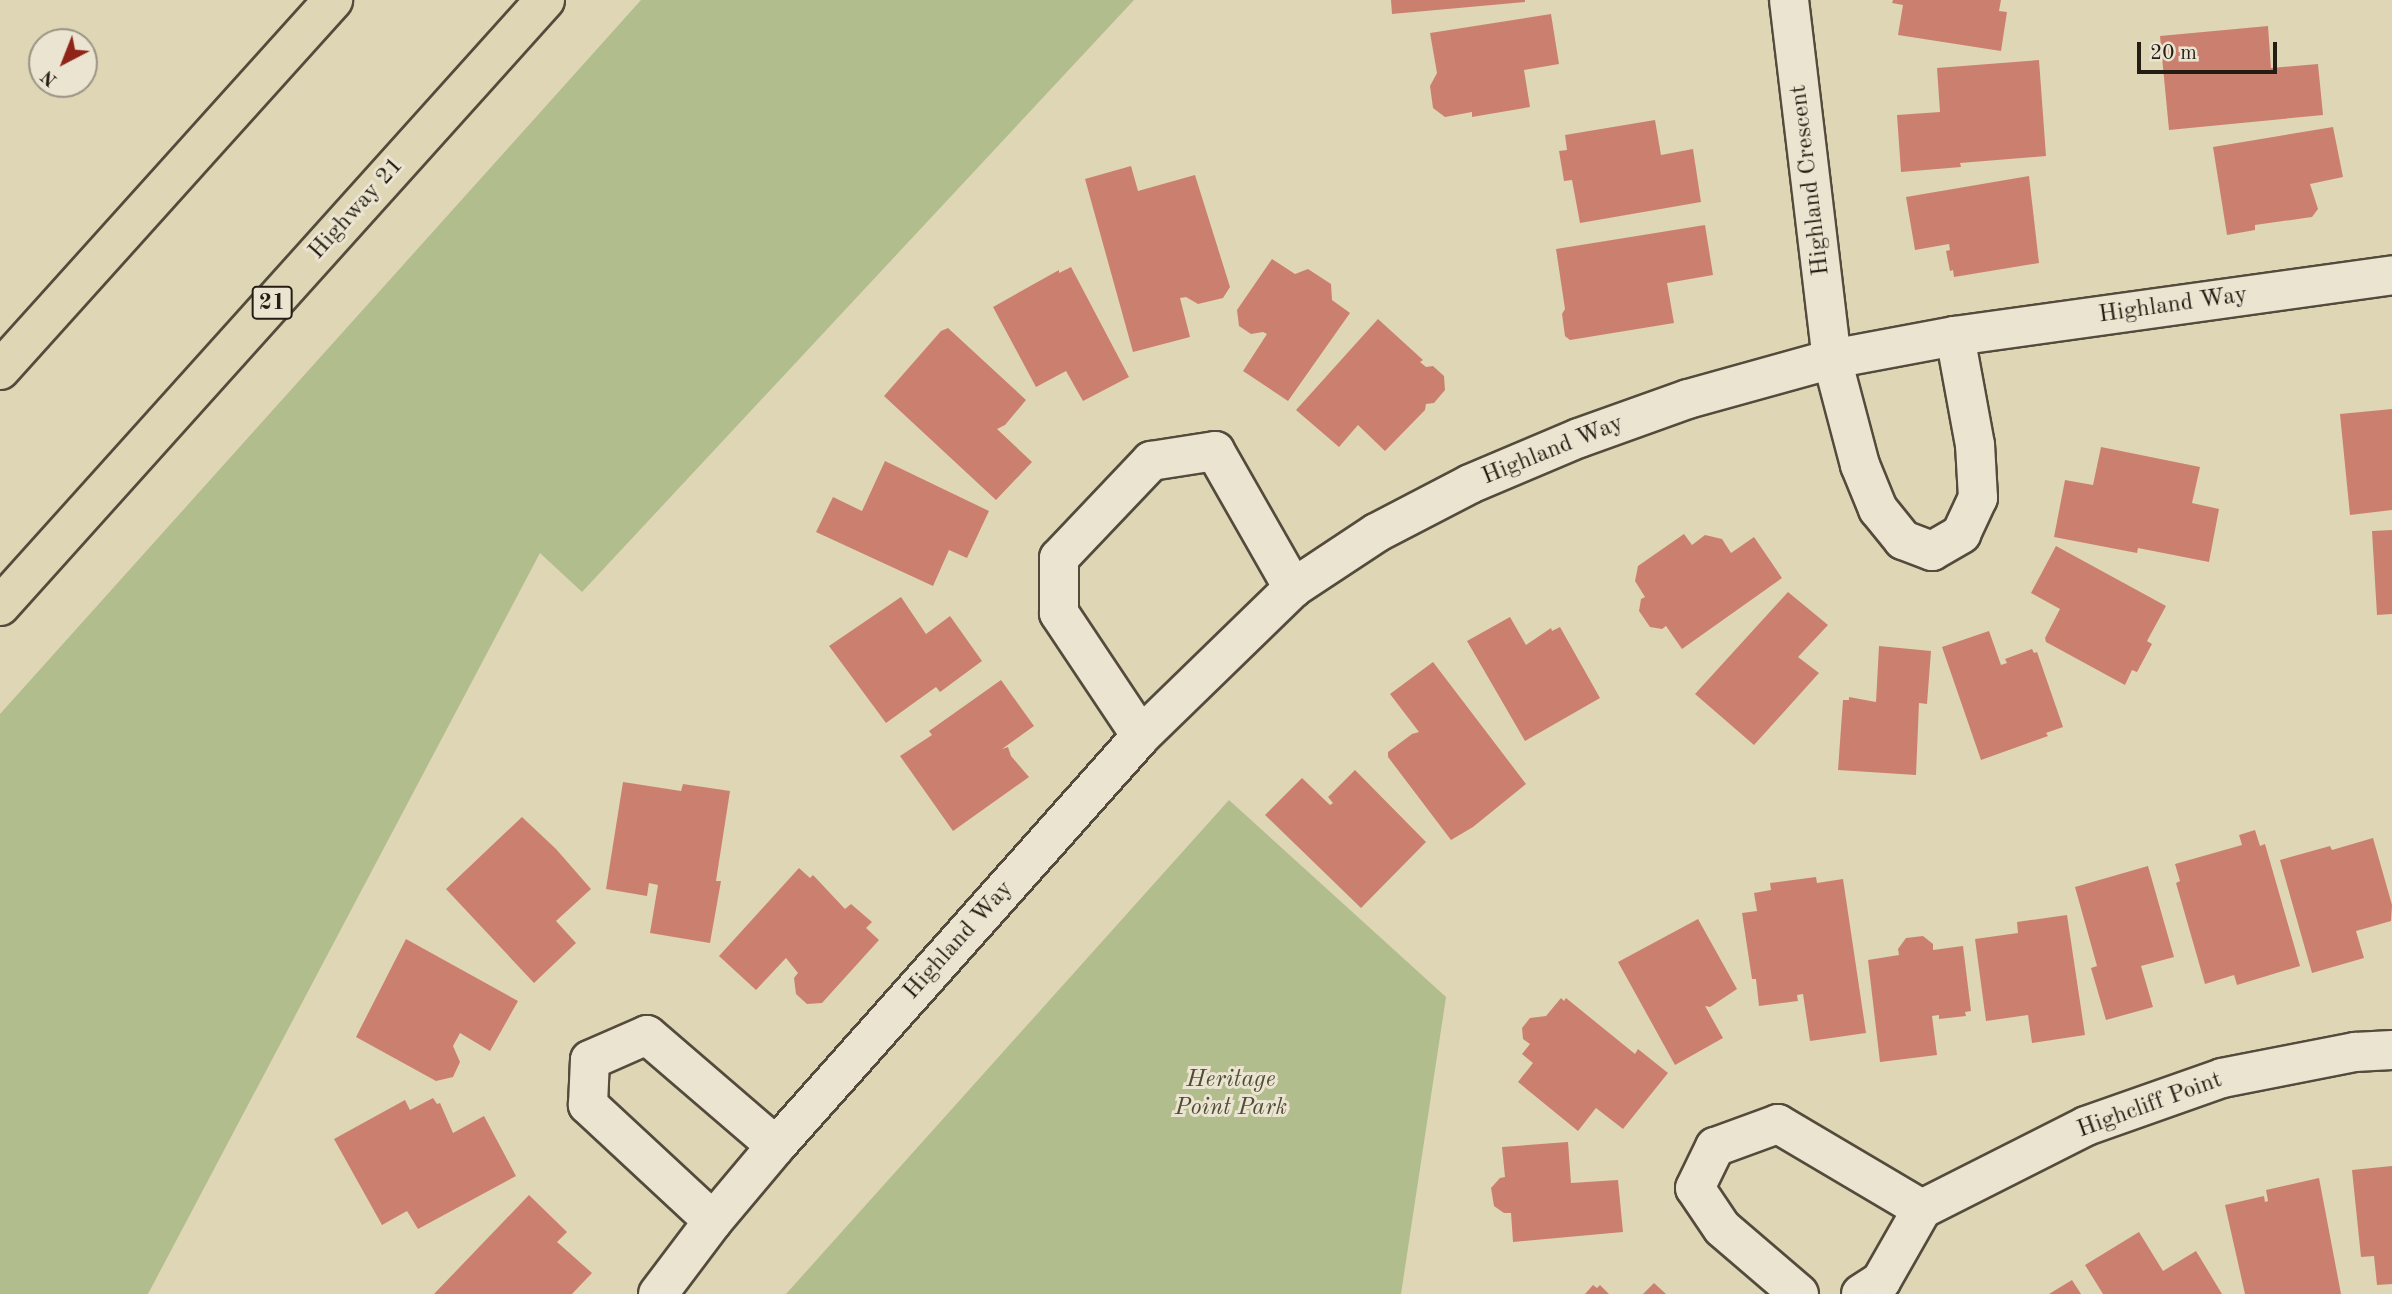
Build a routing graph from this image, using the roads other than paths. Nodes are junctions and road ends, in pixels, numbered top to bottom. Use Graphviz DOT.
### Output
graph roads {
  1 [pos="332,0"];
  2 [pos="545,0"];
  3 [pos="1789,0"];
  4 [pos="2392,275"];
  5 [pos="1955,337"];
  6 [pos="1832,359"];
  7 [pos="0,370"];
  8 [pos="1293,588"];
  9 [pos="0,606"];
  10 [pos="1141,736"];
  11 [pos="2392,1049"];
  12 [pos="776,1146"];
  13 [pos="1922,1209"];
  14 [pos="713,1222"];
  15 [pos="658,1294"];
  16 [pos="1799,1294"];
  17 [pos="1861,1294"];
  1 -- 7 [label="main road"];
  2 -- 9 [label="main road, Highway 21 / 21"];
  3 -- 6 [label="street, Highland Crescent"];
  4 -- 5 [label="street, Highland Way"];
  5 -- 6 [label="street, Highland Way"];
  5 -- 6 [label="street"];
  6 -- 8 [label="street, Highland Way"];
  8 -- 10 [label="street, Highland Way"];
  8 -- 10 [label="street"];
  10 -- 12 [label="street, Highland Way"];
  11 -- 13 [label="street, Highcliff Point"];
  12 -- 14 [label="street, Highland Way"];
  12 -- 14 [label="street"];
  13 -- 16 [label="street"];
  13 -- 17 [label="street"];
  14 -- 15 [label="street, Highland Way"];
}
